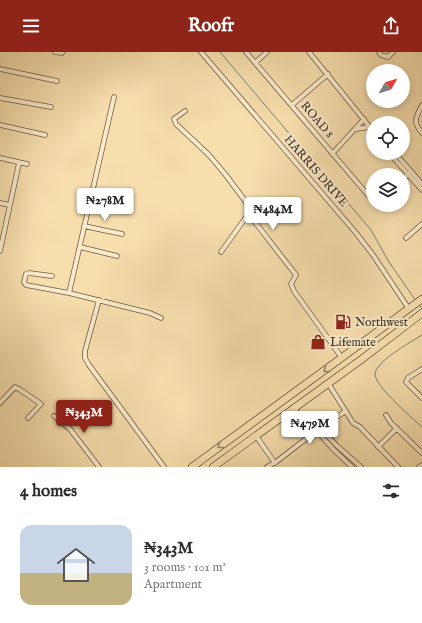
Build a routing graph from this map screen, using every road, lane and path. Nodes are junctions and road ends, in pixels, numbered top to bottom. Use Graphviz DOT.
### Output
graph roads {
  1 [pos="55,52"];
  2 [pos="202,52"];
  3 [pos="246,52"];
  4 [pos="267,52"];
  5 [pos="309,52"];
  6 [pos="379,52"];
  7 [pos="393,52"];
  8 [pos="62,54"];
  9 [pos="255,62"];
  10 [pos="0,69"];
  11 [pos="328,74"];
  12 [pos="57,81"];
  13 [pos="114,97"];
  14 [pos="0,98"];
  15 [pos="292,105"];
  16 [pos="422,105"];
  17 [pos="51,107"];
  18 [pos="184,111"];
  19 [pos="364,119"];
  20 [pos="366,122"];
  21 [pos="0,125"];
  22 [pos="366,127"];
  23 [pos="356,129"];
  24 [pos="422,133"];
  25 [pos="45,135"];
  26 [pos="332,154"];
  27 [pos="0,158"];
  28 [pos="399,161"];
  29 [pos="19,163"];
  30 [pos="27,164"];
  31 [pos="405,168"];
  32 [pos="410,173"];
  33 [pos="422,184"];
  34 [pos="422,190"];
  35 [pos="366,193"];
  36 [pos="91,196"];
  37 [pos="120,202"];
  38 [pos="0,203"];
  39 [pos="10,205"];
  40 [pos="249,213"];
  41 [pos="422,224"];
  42 [pos="84,226"];
  43 [pos="122,234"];
  44 [pos="406,238"];
  45 [pos="1,241"];
  46 [pos="80,247"];
  47 [pos="0,250"];
  48 [pos="221,252"];
  49 [pos="117,256"];
  50 [pos="52,276"];
  51 [pos="69,292"];
  52 [pos="422,299"];
  53 [pos="99,300"];
  54 [pos="411,307"];
  55 [pos="421,314"];
  56 [pos="161,318"];
  57 [pos="342,358"];
  58 [pos="422,369"];
  59 [pos="328,383"];
  60 [pos="422,398"];
  61 [pos="0,403"];
  62 [pos="292,408"];
  63 [pos="346,411"];
  64 [pos="386,415"];
  65 [pos="54,416"];
  66 [pos="28,418"];
  67 [pos="313,425"];
  68 [pos="320,428"];
  69 [pos="397,428"];
  70 [pos="316,431"];
  71 [pos="256,435"];
  72 [pos="378,447"];
  73 [pos="422,453"];
  74 [pos="275,463"];
  75 [pos="422,465"];
  76 [pos="99,467"];
  77 [pos="164,467"];
  78 [pos="192,467"];
  79 [pos="213,467"];
  80 [pos="267,467"];
  81 [pos="352,467"];
  82 [pos="361,467"];
  83 [pos="398,467"];
  84 [pos="419,467"];
  1 -- 8 [label="street"];
  2 -- 54 [label="street, HARRIS DRIVE"];
  3 -- 9 [label="street, ROAD 8"];
  4 -- 9 [label="street"];
  5 -- 11 [label="street"];
  6 -- 7 [label="street"];
  9 -- 15 [label="street, ROAD 8"];
  10 -- 12 [label="street"];
  11 -- 15 [label="street"];
  11 -- 19 [label="street"];
  13 -- 36 [label="street"];
  14 -- 17 [label="street"];
  15 -- 26 [label="street, ROAD 8"];
  16 -- 24 [label="street"];
  18 -- 40 [label="street"];
  19 -- 20 [label="street"];
  19 -- 23 [label="street"];
  21 -- 25 [label="street"];
  22 -- 23 [label="street"];
  23 -- 26 [label="street"];
  26 -- 35 [label="street, ROAD 8"];
  27 -- 29 [label="street"];
  28 -- 31 [label="street"];
  29 -- 30 [label="street"];
  29 -- 39 [label="street"];
  32 -- 33 [label="street"];
  32 -- 34 [label="street"];
  36 -- 37 [label="street"];
  36 -- 42 [label="street"];
  38 -- 39 [label="street"];
  39 -- 45 [label="street"];
  40 -- 48 [label="street"];
  40 -- 57 [label="street"];
  41 -- 44 [label="street"];
  42 -- 43 [label="street"];
  42 -- 46 [label="street"];
  45 -- 47 [label="street"];
  46 -- 49 [label="street"];
  46 -- 51 [label="street"];
  50 -- 51 [label="street"];
  51 -- 53 [label="street"];
  52 -- 54 [label="highway"];
  53 -- 56 [label="street"];
  53 -- 77 [label="street"];
  54 -- 57 [label="highway"];
  55 -- 59 [label="highway"];
  57 -- 78 [label="highway, one-way"];
  58 -- 60 [label="street"];
  59 -- 62 [label="highway"];
  59 -- 63 [label="street"];
  61 -- 66 [label="street"];
  62 -- 67 [label="street"];
  62 -- 71 [label="highway"];
  63 -- 68 [label="street"];
  63 -- 72 [label="street"];
  64 -- 69 [label="street"];
  65 -- 76 [label="street"];
  67 -- 68 [label="street"];
  67 -- 70 [label="street"];
  68 -- 70 [label="street"];
  68 -- 82 [label="street"];
  69 -- 72 [label="street"];
  69 -- 73 [label="street"];
  70 -- 74 [label="street"];
  70 -- 81 [label="street"];
  71 -- 74 [label="street"];
  71 -- 79 [label="highway"];
  72 -- 83 [label="street"];
  74 -- 80 [label="street"];
  75 -- 84 [label="street"];
}
